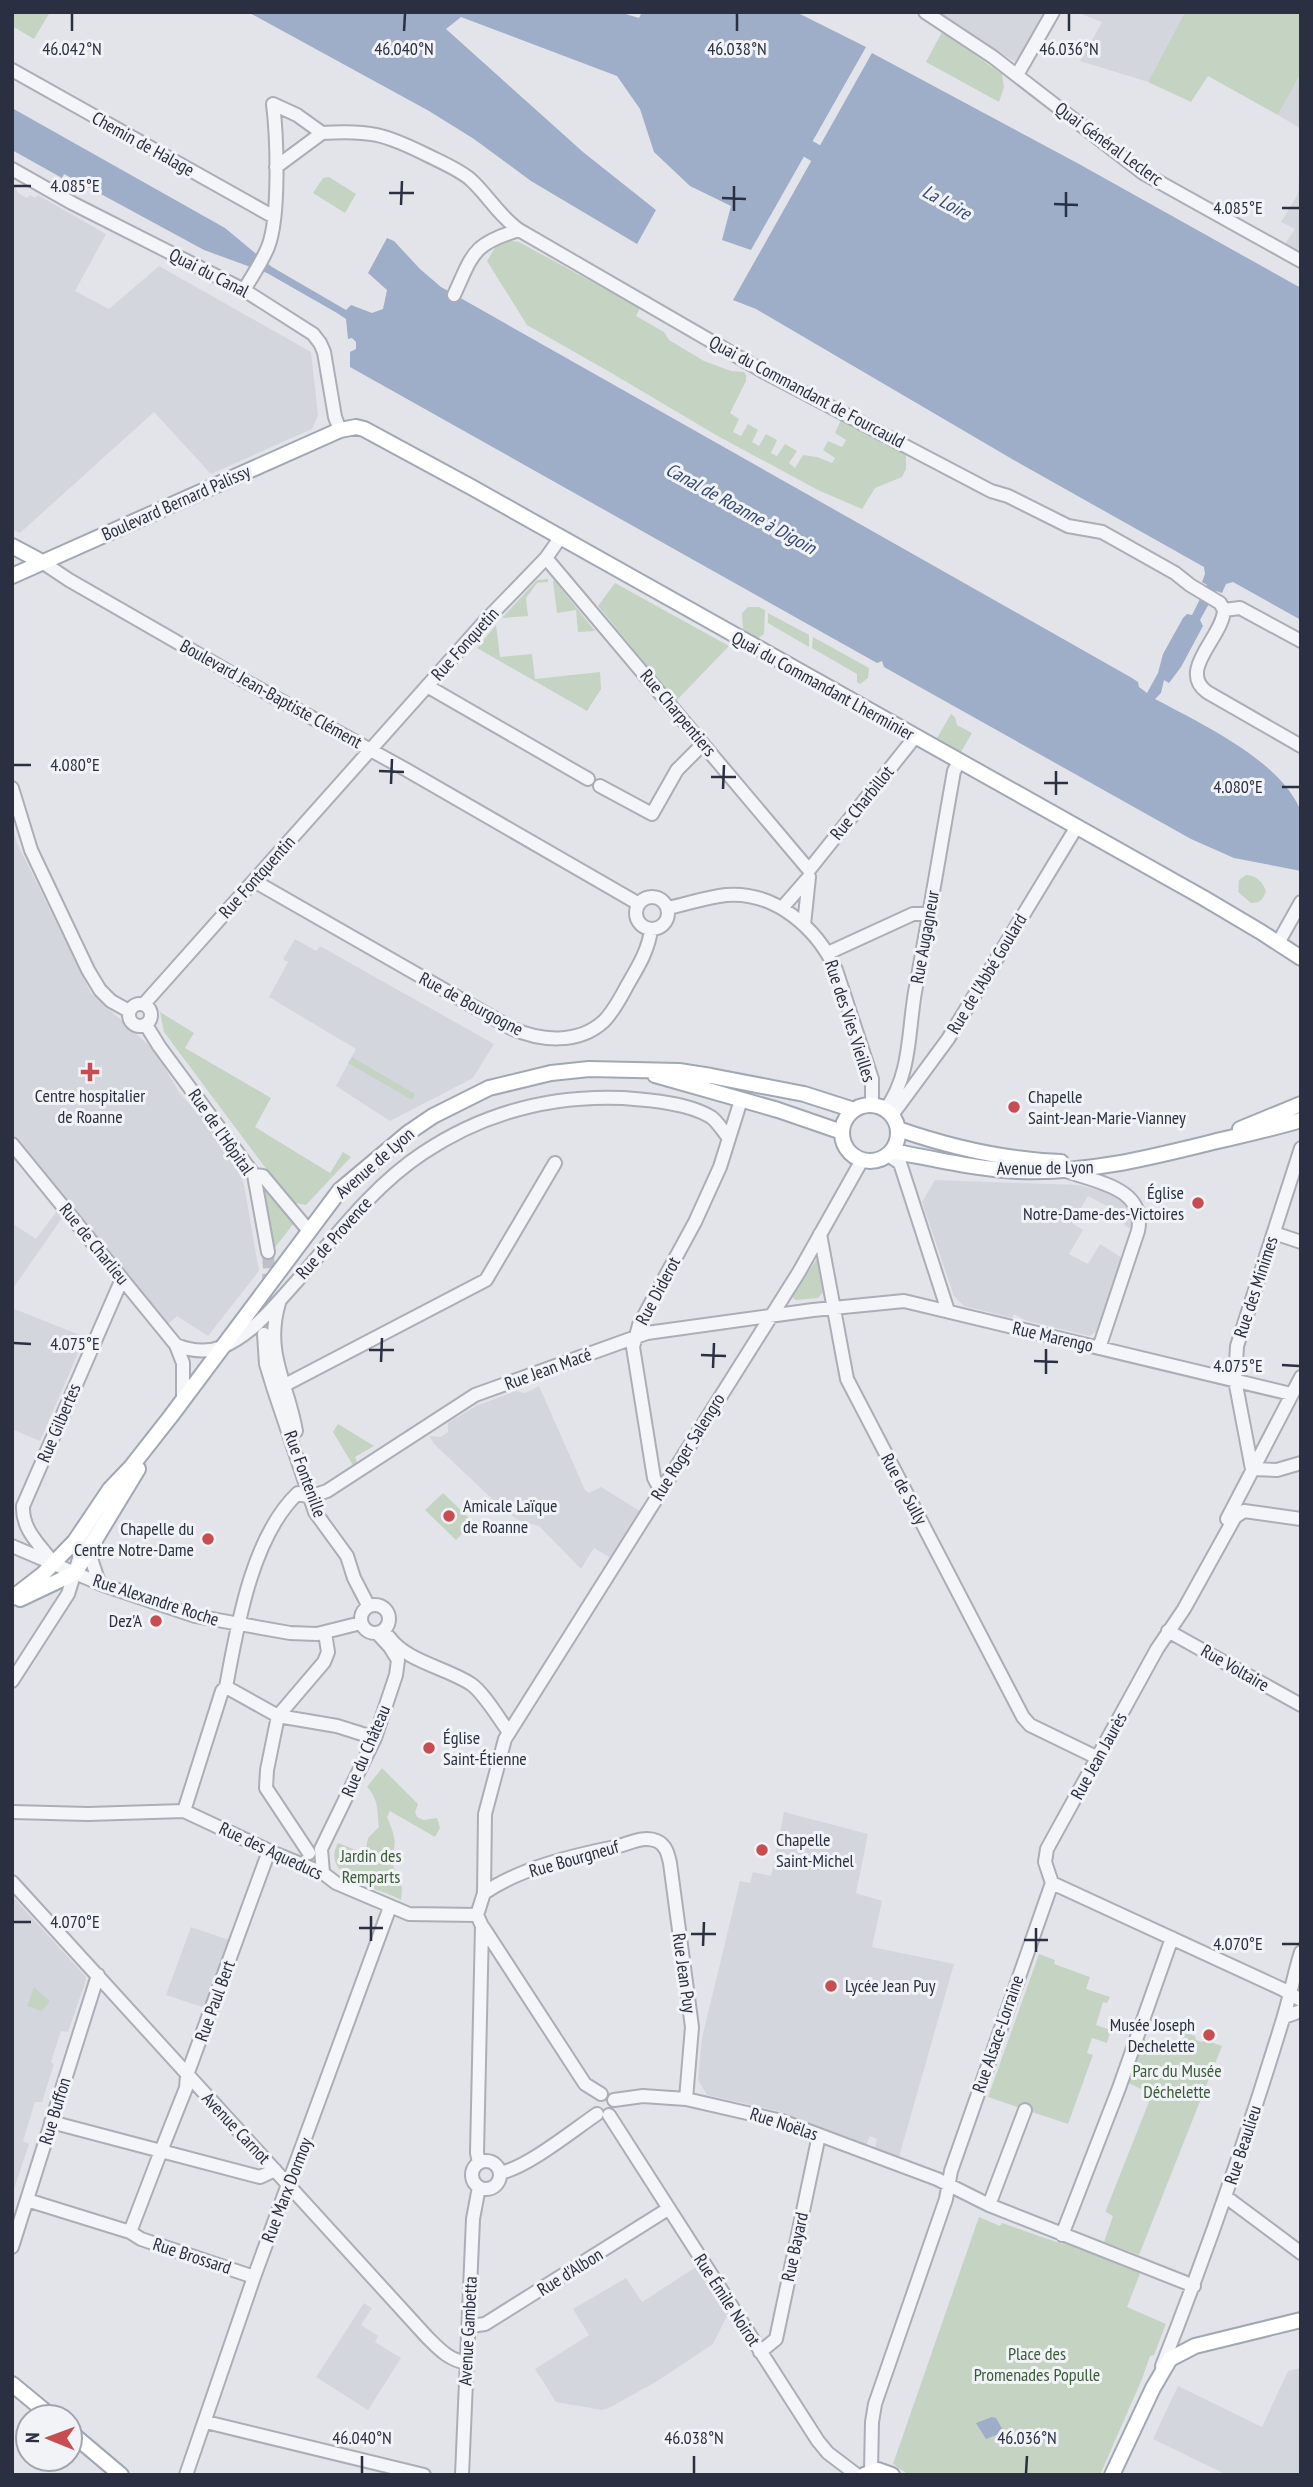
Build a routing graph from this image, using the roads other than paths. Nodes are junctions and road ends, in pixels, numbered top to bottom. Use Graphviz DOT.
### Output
graph roads {
  1 [pos="925,12"];
  2 [pos="1053,12"];
  3 [pos="12,71"];
  4 [pos="1017,75"];
  5 [pos="323,133"];
  6 [pos="276,167"];
  7 [pos="12,169"];
  8 [pos="274,217"];
  9 [pos="519,230"];
  10 [pos="1301,261"];
  11 [pos="244,290"];
  12 [pos="454,295"];
  13 [pos="340,430"];
  14 [pos="560,538"];
  15 [pos="12,546"];
  16 [pos="546,558"];
  17 [pos="42,562"];
  18 [pos="12,576"];
  19 [pos="1224,610"];
  20 [pos="1301,641"];
  21 [pos="427,686"];
  22 [pos="915,737"];
  23 [pos="703,744"];
  24 [pos="1301,746"];
  25 [pos="371,751"];
  26 [pos="959,762"];
  27 [pos="587,779"];
  28 [pos="600,786"];
  29 [pos="12,788"];
  30 [pos="1076,828"];
  31 [pos="809,873"];
  32 [pos="254,881"];
  33 [pos="1301,901"];
  34 [pos="639,904"];
  35 [pos="668,908"];
  36 [pos="782,908"];
  37 [pos="930,914"];
  38 [pos="804,925"];
  39 [pos="651,929"];
  40 [pos="1278,943"];
  41 [pos="828,953"];
  42 [pos="1301,958"];
  43 [pos="144,1004"];
  44 [pos="129,1012"];
  45 [pos="146,1025"];
  46 [pos="634,1069"];
  47 [pos="741,1100"];
  48 [pos="1301,1104"];
  49 [pos="854,1110"];
  50 [pos="887,1114"];
  51 [pos="1301,1120"];
  52 [pos="842,1132"];
  53 [pos="728,1137"];
  54 [pos="12,1144"];
  55 [pos="1202,1145"];
  56 [pos="1301,1148"];
  57 [pos="890,1153"];
  58 [pos="1157,1157"];
  59 [pos="862,1160"];
  60 [pos="555,1163"];
  61 [pos="1066,1171"];
  62 [pos="254,1175"];
  63 [pos="309,1231"];
  64 [pos="1274,1233"];
  65 [pos="820,1234"];
  66 [pos="1301,1242"];
  67 [pos="268,1252"];
  68 [pos="122,1279"];
  69 [pos="280,1299"];
  70 [pos="835,1308"];
  71 [pos="813,1310"];
  72 [pos="948,1311"];
  73 [pos="771,1316"];
  74 [pos="264,1334"];
  75 [pos="636,1336"];
  76 [pos="176,1345"];
  77 [pos="221,1347"];
  78 [pos="1099,1348"];
  79 [pos="1301,1377"];
  80 [pos="1235,1380"];
  81 [pos="283,1386"];
  82 [pos="1291,1394"];
  83 [pos="183,1401"];
  84 [pos="172,1416"];
  85 [pos="299,1459"];
  86 [pos="1301,1463"];
  87 [pos="131,1467"];
  88 [pos="1252,1469"];
  89 [pos="661,1490"];
  90 [pos="1242,1492"];
  91 [pos="304,1495"];
  92 [pos="1250,1511"];
  93 [pos="1301,1519"];
  94 [pos="12,1546"];
  95 [pos="89,1552"];
  96 [pos="54,1563"];
  97 [pos="75,1573"];
  98 [pos="99,1583"];
  99 [pos="17,1599"];
  100 [pos="368,1605"];
  101 [pos="361,1623"];
  102 [pos="237,1625"];
  103 [pos="381,1631"];
  104 [pos="1168,1631"];
  105 [pos="325,1633"];
  106 [pos="410,1654"];
  107 [pos="398,1660"];
  108 [pos="12,1681"];
  109 [pos="226,1687"];
  110 [pos="1301,1706"];
  111 [pos="278,1716"];
  112 [pos="509,1732"];
  113 [pos="375,1738"];
  114 [pos="1098,1758"];
  115 [pos="184,1811"];
  116 [pos="12,1812"];
  117 [pos="665,1847"];
  118 [pos="269,1851"];
  119 [pos="315,1851"];
  120 [pos="289,1859"];
  121 [pos="323,1873"];
  122 [pos="12,1882"];
  123 [pos="1052,1883"];
  124 [pos="484,1893"];
  125 [pos="390,1907"];
  126 [pos="480,1921"];
  127 [pos="1172,1938"];
  128 [pos="1301,1952"];
  129 [pos="98,1975"];
  130 [pos="1295,1997"];
  131 [pos="1301,2011"];
  132 [pos="1284,2017"];
  133 [pos="187,2075"];
  134 [pos="601,2094"];
  135 [pos="686,2099"];
  136 [pos="614,2100"];
  137 [pos="1026,2110"];
  138 [pos="603,2114"];
  139 [pos="51,2122"];
  140 [pos="819,2135"];
  141 [pos="161,2151"];
  142 [pos="480,2164"];
  143 [pos="275,2170"];
  144 [pos="500,2172"];
  145 [pos="288,2184"];
  146 [pos="947,2186"];
  147 [pos="479,2187"];
  148 [pos="1226,2197"];
  149 [pos="27,2200"];
  150 [pos="989,2205"];
  151 [pos="668,2209"];
  152 [pos="130,2232"];
  153 [pos="1062,2235"];
  154 [pos="12,2247"];
  155 [pos="1301,2253"];
  156 [pos="254,2277"];
  157 [pos="1192,2291"];
  158 [pos="1301,2320"];
  159 [pos="470,2326"];
  160 [pos="1174,2335"];
  161 [pos="1195,2346"];
  162 [pos="760,2352"];
  163 [pos="467,2363"];
  164 [pos="12,2384"];
  165 [pos="1153,2388"];
  166 [pos="35,2403"];
  167 [pos="206,2422"];
  168 [pos="84,2444"];
  169 [pos="864,2473"];
  170 [pos="121,2475"];
  171 [pos="186,2475"];
  172 [pos="424,2475"];
  173 [pos="462,2475"];
  174 [pos="892,2475"];
  175 [pos="1112,2475"];
  1 -- 4 [label="street, Quai Général Leclerc"];
  2 -- 4 [label="street"];
  3 -- 8 [label="street, Chemin de Halage"];
  4 -- 10 [label="street, Quai Général Leclerc"];
  5 -- 6 [label="street"];
  5 -- 6 [label="street"];
  5 -- 9 [label="street, Quai du Commandant de Fourcauld"];
  6 -- 8 [label="street"];
  7 -- 11 [label="street, Quai du Canal"];
  8 -- 11 [label="street"];
  9 -- 12 [label="street"];
  9 -- 19 [label="street, Quai du Commandant de Fourcauld"];
  11 -- 13 [label="street, Quai du Canal"];
  13 -- 14 [label="main road, Quai du Commandant Lherminier"];
  13 -- 17 [label="main road, Boulevard Bernard Palissy"];
  14 -- 16 [label="street, Rue Fonquetin"];
  14 -- 22 [label="main road, Quai du Commandant Lherminier"];
  15 -- 17 [label="main road, Boulevard Jean-Baptiste Clément"];
  16 -- 21 [label="street, Rue Fonquetin"];
  16 -- 23 [label="street, Rue Charpentiers"];
  17 -- 18 [label="main road, Boulevard Bernard Palissy"];
  17 -- 25 [label="street, Boulevard Jean-Baptiste Clément"];
  19 -- 20 [label="street"];
  19 -- 24 [label="street"];
  21 -- 25 [label="street, Rue Fonquetin"];
  21 -- 27 [label="street"];
  22 -- 26 [label="main road, Quai du Commandant Lherminier"];
  22 -- 31 [label="street, Rue Charbillot"];
  23 -- 28 [label="street"];
  23 -- 31 [label="street, Rue Charpentiers"];
  25 -- 32 [label="street, Rue Fontquentin"];
  25 -- 34 [label="street, Boulevard Jean-Baptiste Clément"];
  26 -- 30 [label="main road, Quai du Commandant Lherminier"];
  26 -- 37 [label="street, Rue Augagneur"];
  29 -- 44 [label="street"];
  30 -- 40 [label="main road, Quai du Commandant Lherminier"];
  30 -- 50 [label="street, Rue de l'Abbé Goulard"];
  31 -- 36 [label="street, Rue Charbillot"];
  31 -- 38 [label="street"];
  32 -- 39 [label="street, Rue de Bourgogne"];
  32 -- 43 [label="street, Rue Fontquentin"];
  33 -- 40 [label="street"];
  34 -- 35 [label="street, Boulevard Jean-Baptiste Clément"];
  34 -- 39 [label="street"];
  35 -- 36 [label="street, Rue des Vies Vieilles"];
  35 -- 39 [label="street"];
  36 -- 38 [label="street, Rue des Vies Vieilles"];
  37 -- 41 [label="street"];
  37 -- 50 [label="street, Rue Augagneur"];
  38 -- 41 [label="street, Rue des Vies Vieilles"];
  40 -- 42 [label="main road, Quai du Commandant Lherminier"];
  41 -- 50 [label="street, Rue des Vies Vieilles"];
  43 -- 44 [label="street"];
  43 -- 45 [label="street"];
  44 -- 45 [label="street"];
  45 -- 62 [label="street, Rue de l'Hôpital"];
  46 -- 47 [label="main road, Avenue de Lyon"];
  46 -- 49 [label="main road, Avenue de Lyon"];
  46 -- 63 [label="main road, Avenue de Lyon"];
  47 -- 52 [label="main road, Avenue de Lyon"];
  47 -- 53 [label="street, Rue Diderot"];
  48 -- 55 [label="main road, Avenue de Lyon"];
  49 -- 50 [label="main road, Rue des Vies Vieilles"];
  49 -- 52 [label="main road, Rue des Vies Vieilles"];
  50 -- 57 [label="main road, Rue des Vies Vieilles"];
  50 -- 58 [label="main road, Avenue de Lyon"];
  51 -- 55 [label="main road, Avenue de Lyon"];
  52 -- 59 [label="main road"];
  53 -- 69 [label="street, Rue de Provence"];
  53 -- 75 [label="street, Rue Diderot"];
  54 -- 68 [label="street, Rue de Charlieu"];
  55 -- 58 [label="main road, Avenue de Lyon"];
  56 -- 64 [label="street, Rue des Minimes"];
  57 -- 59 [label="main road"];
  57 -- 61 [label="main road, Avenue de Lyon"];
  57 -- 72 [label="street"];
  58 -- 61 [label="main road, Avenue de Lyon"];
  59 -- 65 [label="street, Rue Roger Salengro"];
  60 -- 81 [label="street"];
  61 -- 78 [label="street"];
  62 -- 63 [label="street"];
  62 -- 67 [label="street, Rue de l'Hôpital"];
  63 -- 77 [label="main road, Avenue de Lyon"];
  64 -- 66 [label="street"];
  64 -- 80 [label="street, Rue des Minimes"];
  65 -- 70 [label="street, Rue de Sully"];
  65 -- 73 [label="street, Rue Roger Salengro"];
  68 -- 76 [label="street, Rue de Charlieu"];
  68 -- 96 [label="street, Rue Gilbertes"];
  69 -- 77 [label="street, Rue de Provence"];
  69 -- 81 [label="street"];
  70 -- 71 [label="street, Rue Marengo"];
  70 -- 72 [label="street, Rue Marengo"];
  70 -- 114 [label="street, Rue de Sully"];
  71 -- 73 [label="street, Rue Jean Macé"];
  72 -- 78 [label="street, Rue Marengo"];
  73 -- 75 [label="street, Rue Jean Macé"];
  73 -- 89 [label="street, Rue Roger Salengro"];
  74 -- 85 [label="street, Rue Fontenille"];
  75 -- 89 [label="street, Rue Diderot"];
  75 -- 91 [label="street, Rue Jean Macé"];
  76 -- 77 [label="street"];
  76 -- 83 [label="street, Rue de Charlieu"];
  77 -- 83 [label="main road, Avenue de Lyon"];
  78 -- 80 [label="street, Rue Marengo"];
  79 -- 82 [label="street, Rue Jean Jaurès"];
  80 -- 82 [label="street, Rue Marengo"];
  80 -- 88 [label="street, Rue des Minimes"];
  81 -- 85 [label="street"];
  82 -- 88 [label="street, Rue Jean Jaurès"];
  83 -- 84 [label="main road, Avenue de Lyon"];
  84 -- 87 [label="main road, Avenue de Lyon"];
  84 -- 95 [label="main road, Avenue de Lyon"];
  85 -- 91 [label="street, Rue Fontenille"];
  86 -- 88 [label="street"];
  87 -- 96 [label="main road, Avenue de Lyon"];
  87 -- 97 [label="street"];
  88 -- 90 [label="street, Rue Jean Jaurès"];
  89 -- 112 [label="street, Rue Roger Salengro"];
  90 -- 92 [label="street"];
  90 -- 104 [label="street, Rue Jean Jaurès"];
  91 -- 100 [label="street, Rue Fontenille"];
  91 -- 102 [label="street"];
  92 -- 93 [label="street"];
  92 -- 104 [label="street, Rue Jean Jaurès"];
  94 -- 96 [label="street, Rue Alexandre Roche"];
  95 -- 97 [label="main road, Avenue de Lyon"];
  95 -- 98 [label="street"];
  96 -- 97 [label="street, Rue Alexandre Roche"];
  96 -- 99 [label="main road, Avenue de Lyon"];
  97 -- 98 [label="street, Rue Alexandre Roche"];
  97 -- 99 [label="main road"];
  97 -- 108 [label="street"];
  98 -- 102 [label="street, Rue Alexandre Roche"];
  100 -- 101 [label="street"];
  100 -- 103 [label="street"];
  101 -- 103 [label="street"];
  101 -- 105 [label="street, Rue Alexandre Roche"];
  102 -- 105 [label="street, Rue Alexandre Roche"];
  102 -- 109 [label="street"];
  103 -- 106 [label="street"];
  103 -- 107 [label="street"];
  104 -- 110 [label="street, Rue Voltaire"];
  104 -- 114 [label="street, Rue Jean Jaurès"];
  105 -- 111 [label="street"];
  106 -- 107 [label="street"];
  106 -- 112 [label="street"];
  107 -- 113 [label="street, Rue du Château"];
  109 -- 111 [label="street"];
  109 -- 115 [label="street"];
  111 -- 113 [label="street"];
  111 -- 119 [label="street"];
  112 -- 124 [label="street, Rue Roger Salengro"];
  113 -- 119 [label="street, Rue du Château"];
  114 -- 123 [label="street, Rue Jean Jaurès"];
  115 -- 116 [label="street"];
  115 -- 118 [label="street, Rue des Aqueducs"];
  117 -- 124 [label="street, Rue Bourgneuf"];
  117 -- 135 [label="street, Rue Jean Puy"];
  118 -- 120 [label="street, Rue des Aqueducs"];
  118 -- 133 [label="street, Rue Paul Bert"];
  119 -- 120 [label="street"];
  119 -- 121 [label="street"];
  120 -- 121 [label="street, Rue des Aqueducs"];
  121 -- 125 [label="street, Rue des Aqueducs"];
  122 -- 129 [label="street, Avenue Carnot"];
  123 -- 127 [label="street"];
  123 -- 146 [label="street, Rue Alsace-Lorraine"];
  124 -- 126 [label="street, Rue Roger Salengro"];
  125 -- 126 [label="street, Rue des Aqueducs"];
  125 -- 145 [label="street, Rue Marx Dormoy"];
  126 -- 134 [label="street"];
  126 -- 142 [label="street"];
  127 -- 130 [label="street"];
  127 -- 153 [label="street"];
  128 -- 130 [label="street, Rue Beaulieu"];
  129 -- 133 [label="street, Avenue Carnot"];
  129 -- 139 [label="street, Rue Buffon"];
  130 -- 132 [label="street, Rue Beaulieu"];
  131 -- 132 [label="street"];
  132 -- 148 [label="street, Rue Beaulieu"];
  133 -- 141 [label="street, Rue Paul Bert"];
  133 -- 143 [label="street, Avenue Carnot"];
  134 -- 136 [label="street"];
  134 -- 138 [label="street"];
  135 -- 136 [label="street, Rue Noëlas"];
  135 -- 140 [label="street, Rue Noëlas"];
  136 -- 138 [label="street"];
  137 -- 150 [label="street"];
  138 -- 144 [label="street"];
  138 -- 151 [label="street, Rue Émile Noirot"];
  139 -- 141 [label="street"];
  139 -- 149 [label="street, Rue Buffon"];
  140 -- 146 [label="street, Rue Noëlas"];
  140 -- 162 [label="street, Rue Bayard"];
  141 -- 143 [label="street"];
  141 -- 152 [label="street, Rue Brossard"];
  142 -- 144 [label="street"];
  142 -- 147 [label="street"];
  143 -- 145 [label="street, Avenue Carnot"];
  144 -- 147 [label="street"];
  145 -- 156 [label="street, Rue Marx Dormoy"];
  145 -- 163 [label="street, Avenue Carnot"];
  146 -- 150 [label="street"];
  146 -- 169 [label="street"];
  147 -- 159 [label="street, Avenue Gambetta"];
  148 -- 155 [label="street"];
  148 -- 157 [label="street, Rue Beaulieu"];
  149 -- 152 [label="street, Rue Brossard"];
  149 -- 154 [label="street, Rue Buffon"];
  150 -- 153 [label="street"];
  151 -- 159 [label="street, Rue d'Albon"];
  151 -- 162 [label="street, Rue Émile Noirot"];
  152 -- 156 [label="street, Rue Brossard"];
  153 -- 157 [label="street"];
  156 -- 167 [label="street, Rue Marx Dormoy"];
  157 -- 160 [label="street, Rue Beaulieu"];
  158 -- 161 [label="main road"];
  159 -- 163 [label="street, Avenue Gambetta"];
  160 -- 161 [label="street"];
  160 -- 165 [label="street, Rue Beaulieu"];
  161 -- 165 [label="main road"];
  162 -- 169 [label="street, Rue Émile Noirot"];
  163 -- 173 [label="street, Avenue Gambetta"];
  164 -- 166 [label="main road"];
  165 -- 175 [label="main road"];
  167 -- 171 [label="street, Rue Marx Dormoy"];
  167 -- 172 [label="street"];
  168 -- 170 [label="main road"];
  169 -- 174 [label="main road"];
}
